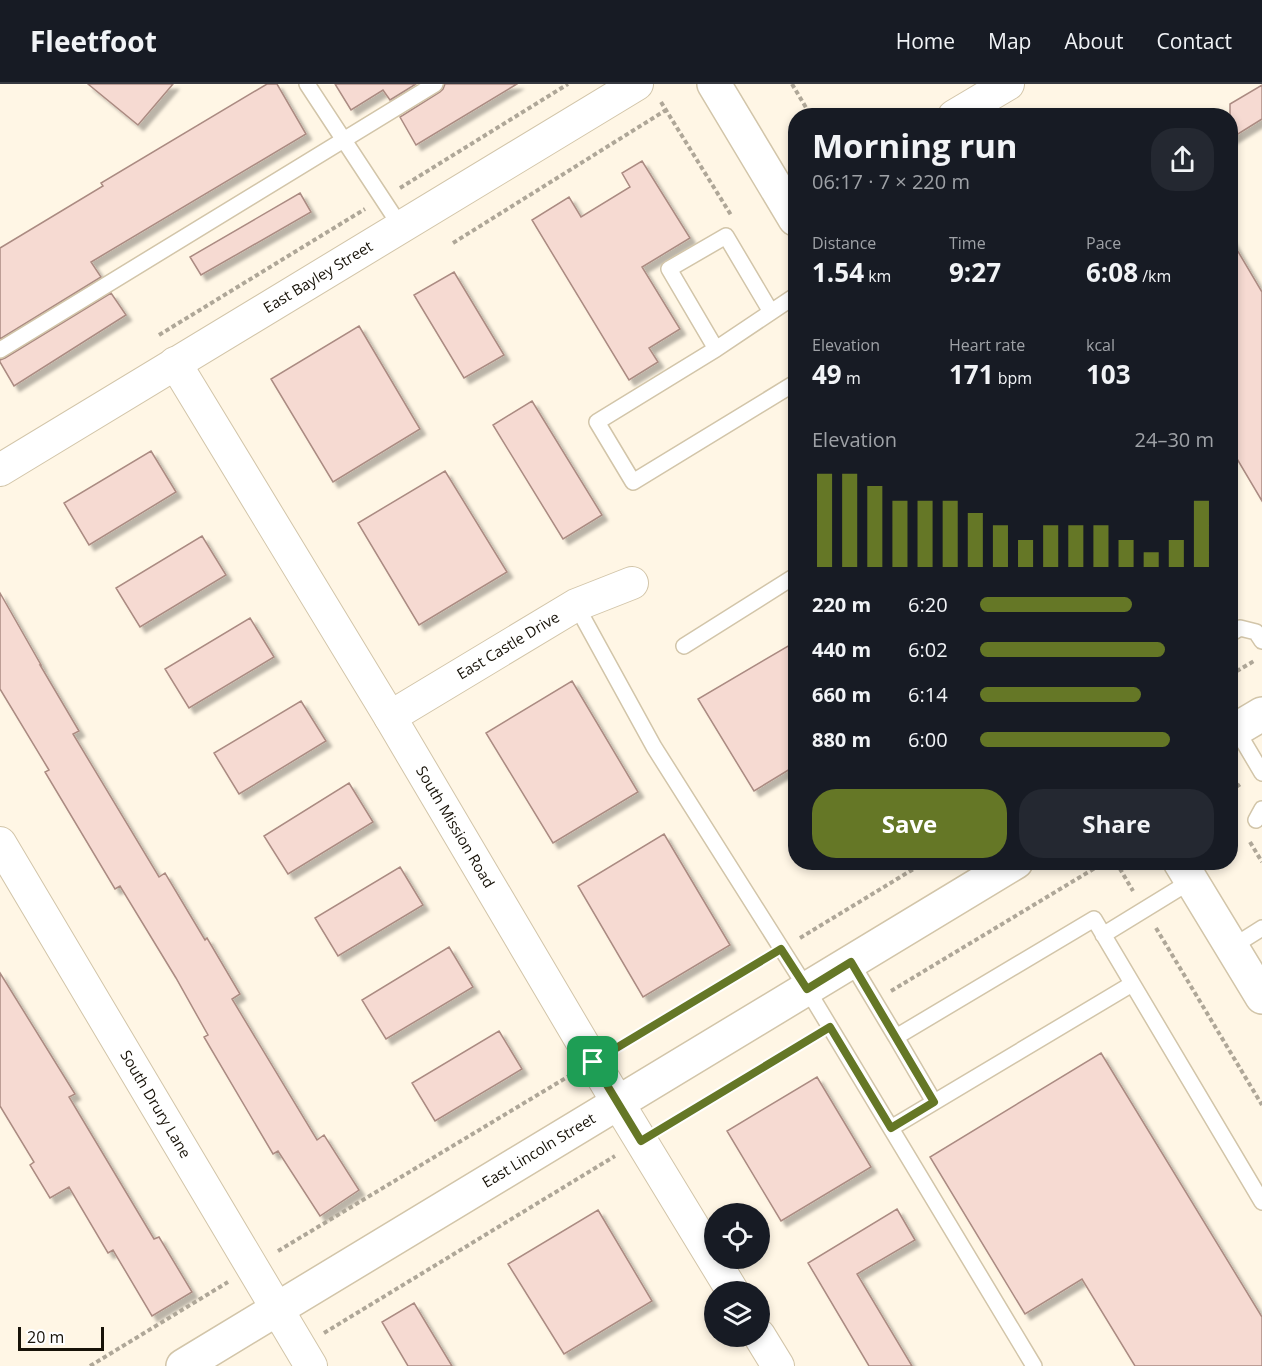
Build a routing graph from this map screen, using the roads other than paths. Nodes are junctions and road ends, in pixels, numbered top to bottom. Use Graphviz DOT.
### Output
graph roads {
  1 [pos="307,84"];
  2 [pos="435,84"];
  3 [pos="714,84"];
  4 [pos="1008,84"];
  5 [pos="646,88"];
  6 [pos="968,108"];
  7 [pos="344,139"];
  8 [pos="788,203"];
  9 [pos="401,227"];
  10 [pos="788,301"];
  11 [pos="771,312"];
  12 [pos="716,349"];
  13 [pos="0,350"];
  14 [pos="175,363"];
  15 [pos="788,387"];
  16 [pos="0,470"];
  17 [pos="788,580"];
  18 [pos="632,583"];
  19 [pos="576,605"];
  20 [pos="1238,629"];
  21 [pos="1262,641"];
  22 [pos="684,646"];
  23 [pos="390,717"];
  24 [pos="1243,725"];
  25 [pos="1262,773"];
  26 [pos="0,843"];
  27 [pos="1003,870"];
  28 [pos="1186,872"];
  29 [pos="1262,928"];
  30 [pos="1103,935"];
  31 [pos="1232,947"];
  32 [pos="851,962"];
  33 [pos="1132,984"];
  34 [pos="807,989"];
  35 [pos="1262,997"];
  36 [pos="896,1037"];
  37 [pos="934,1102"];
  38 [pos="618,1103"];
  39 [pos="891,1128"];
  40 [pos="1262,1202"];
  41 [pos="726,1281"];
  42 [pos="277,1309"];
  43 [pos="766,1347"];
  44 [pos="305,1357"];
  45 [pos="183,1366"];
  46 [pos="778,1366"];
  47 [pos="1034,1366"];
  1 -- 7 [label="lane"];
  2 -- 7 [label="lane"];
  3 -- 8 [label="street"];
  4 -- 6 [label="street"];
  5 -- 9 [label="street, East Bayley Street"];
  7 -- 9 [label="lane"];
  7 -- 13 [label="lane"];
  9 -- 14 [label="street, East Bayley Street"];
  10 -- 11 [label="lane"];
  11 -- 12 [label="lane"];
  11 -- 12 [label="lane"];
  12 -- 15 [label="lane"];
  14 -- 16 [label="street, East Bayley Street"];
  14 -- 23 [label="street, South Mission Road"];
  17 -- 22 [label="lane"];
  18 -- 19 [label="street, East Castle Drive"];
  19 -- 23 [label="street, East Castle Drive"];
  19 -- 34 [label="lane"];
  20 -- 21 [label="lane"];
  23 -- 38 [label="street, South Mission Road"];
  24 -- 25 [label="lane"];
  26 -- 42 [label="street, South Drury Lane"];
  27 -- 32 [label="street, East Lincoln Street"];
  28 -- 30 [label="lane"];
  28 -- 31 [label="street"];
  29 -- 31 [label="lane"];
  30 -- 33 [label="lane"];
  30 -- 36 [label="lane"];
  31 -- 35 [label="street"];
  32 -- 34 [label="street, East Lincoln Street"];
  32 -- 36 [label="lane"];
  33 -- 37 [label="lane"];
  33 -- 40 [label="lane"];
  34 -- 38 [label="street, East Lincoln Street"];
  34 -- 39 [label="lane"];
  36 -- 37 [label="lane"];
  37 -- 39 [label="lane"];
  38 -- 41 [label="street, South Mission Road"];
  38 -- 42 [label="street, East Lincoln Street"];
  39 -- 47 [label="lane"];
  42 -- 44 [label="street, South Drury Lane"];
  42 -- 45 [label="street, East Lincoln Street"];
  43 -- 46 [label="street"];
}
